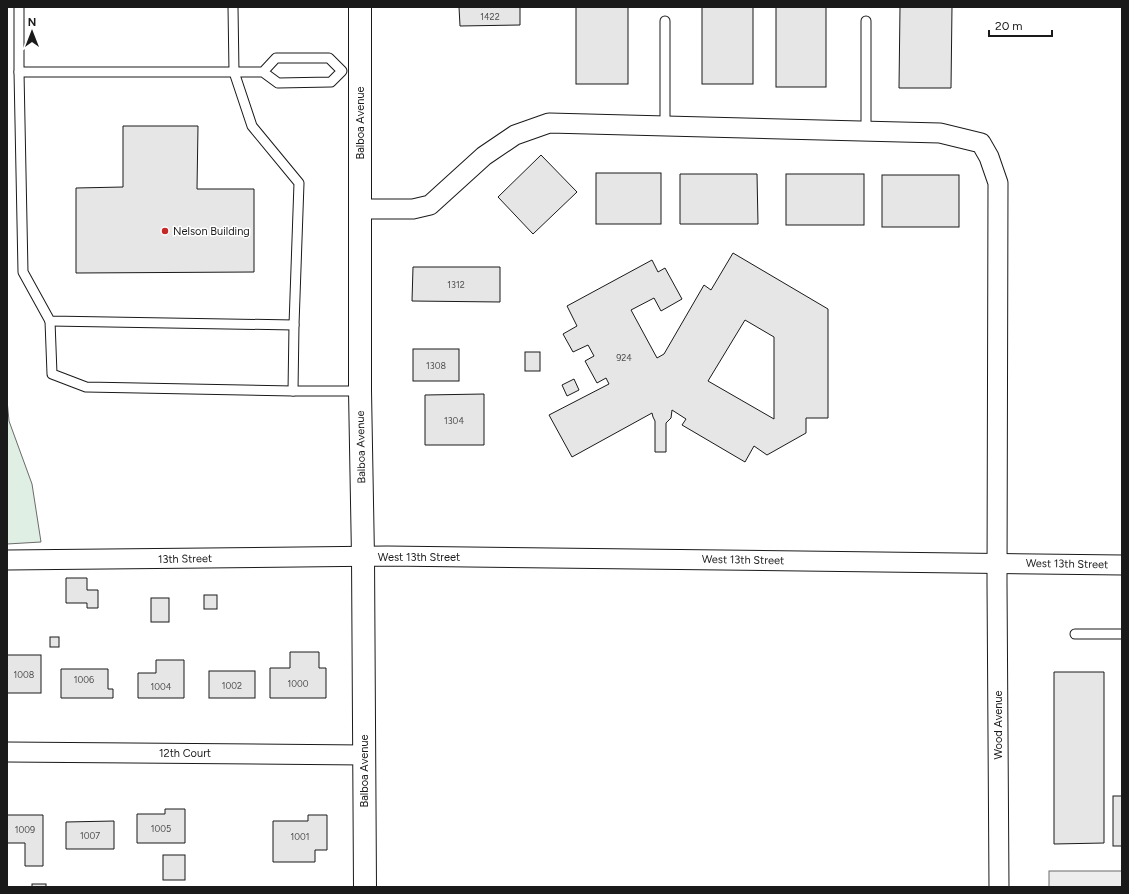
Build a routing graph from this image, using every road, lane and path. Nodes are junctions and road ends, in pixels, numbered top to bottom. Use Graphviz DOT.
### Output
graph roads {
  1 [pos="20,7"];
  2 [pos="233,7"];
  3 [pos="360,7"];
  4 [pos="664,21"];
  5 [pos="866,21"];
  6 [pos="351,71"];
  7 [pos="19,72"];
  8 [pos="234,72"];
  9 [pos="263,72"];
  10 [pos="665,126"];
  11 [pos="866,132"];
  12 [pos="360,209"];
  13 [pos="50,321"];
  14 [pos="294,325"];
  15 [pos="293,391"];
  16 [pos="360,391"];
  17 [pos="363,557"];
  18 [pos="7,560"];
  19 [pos="997,563"];
  20 [pos="1122,564"];
  21 [pos="1074,634"];
  22 [pos="1122,634"];
  23 [pos="7,752"];
  24 [pos="364,755"];
  25 [pos="365,887"];
  26 [pos="999,887"];
  1 -- 7 [label="lane"];
  2 -- 8 [label="lane"];
  3 -- 6 [label="street, Balboa Avenue"];
  4 -- 10 [label="lane"];
  5 -- 11 [label="lane"];
  6 -- 9 [label="lane"];
  6 -- 9 [label="lane"];
  6 -- 12 [label="street, Balboa Avenue"];
  7 -- 8 [label="lane"];
  7 -- 13 [label="lane"];
  8 -- 9 [label="lane"];
  8 -- 14 [label="lane"];
  10 -- 11 [label="street"];
  10 -- 12 [label="street"];
  11 -- 19 [label="street, Wood Avenue"];
  12 -- 16 [label="street, Balboa Avenue"];
  13 -- 14 [label="lane"];
  13 -- 15 [label="lane"];
  14 -- 15 [label="lane"];
  15 -- 16 [label="lane"];
  16 -- 17 [label="street, Balboa Avenue"];
  17 -- 18 [label="street, 13th Street"];
  17 -- 19 [label="street, West 13th Street"];
  17 -- 24 [label="street, Balboa Avenue"];
  19 -- 20 [label="street, West 13th Street"];
  19 -- 26 [label="street, Wood Avenue"];
  21 -- 22 [label="lane"];
  23 -- 24 [label="street, 12th Court"];
  24 -- 25 [label="street, Balboa Avenue"];
}
